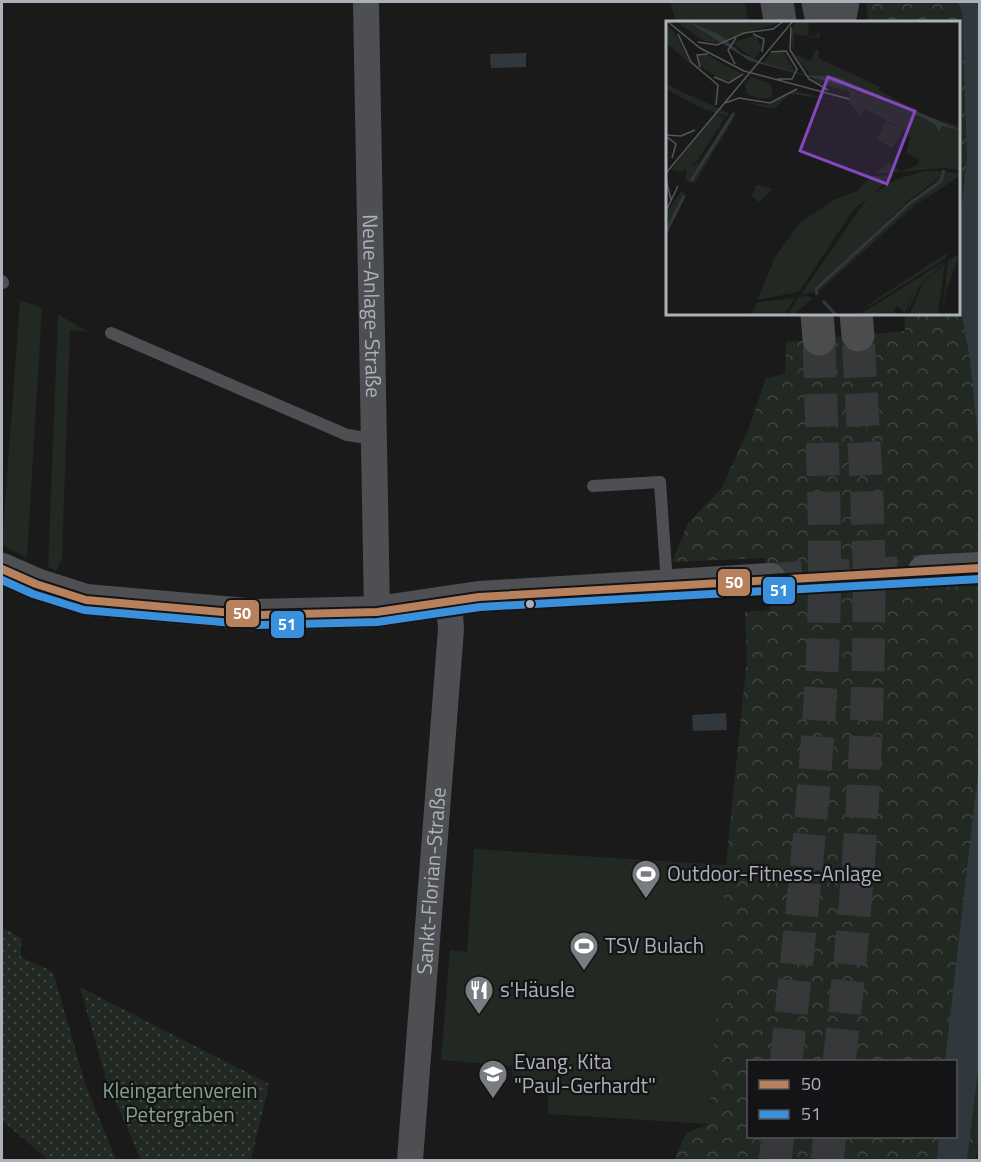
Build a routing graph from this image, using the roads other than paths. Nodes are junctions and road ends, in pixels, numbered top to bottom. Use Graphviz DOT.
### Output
graph roads {
  1 [pos="366,2"];
  2 [pos="777,2"];
  3 [pos="818,2"];
  4 [pos="843,2"];
  5 [pos="780,21"];
  6 [pos="822,21"];
  7 [pos="839,21"];
  8 [pos="111,333"];
  9 [pos="373,439"];
  10 [pos="593,486"];
  11 [pos="979,568"];
  12 [pos="2,569"];
  13 [pos="934,571"];
  14 [pos="770,579"];
  15 [pos="667,584"];
  16 [pos="448,601"];
  17 [pos="376,612"];
  18 [pos="410,1161"];
  1 -- 9 [label="street, Neue-Anlage-Straße"];
  2 -- 5 [label="highway"];
  3 -- 6 [label="highway"];
  4 -- 7 [label="highway"];
  8 -- 9 [label="lane"];
  9 -- 17 [label="street, Neue-Anlage-Straße"];
  10 -- 15 [label="lane"];
  11 -- 13 [label="street"];
  12 -- 17 [label="street"];
  14 -- 15 [label="street"];
  15 -- 16 [label="street"];
  16 -- 17 [label="street"];
  16 -- 18 [label="street, Sankt-Florian-Straße"];
}
